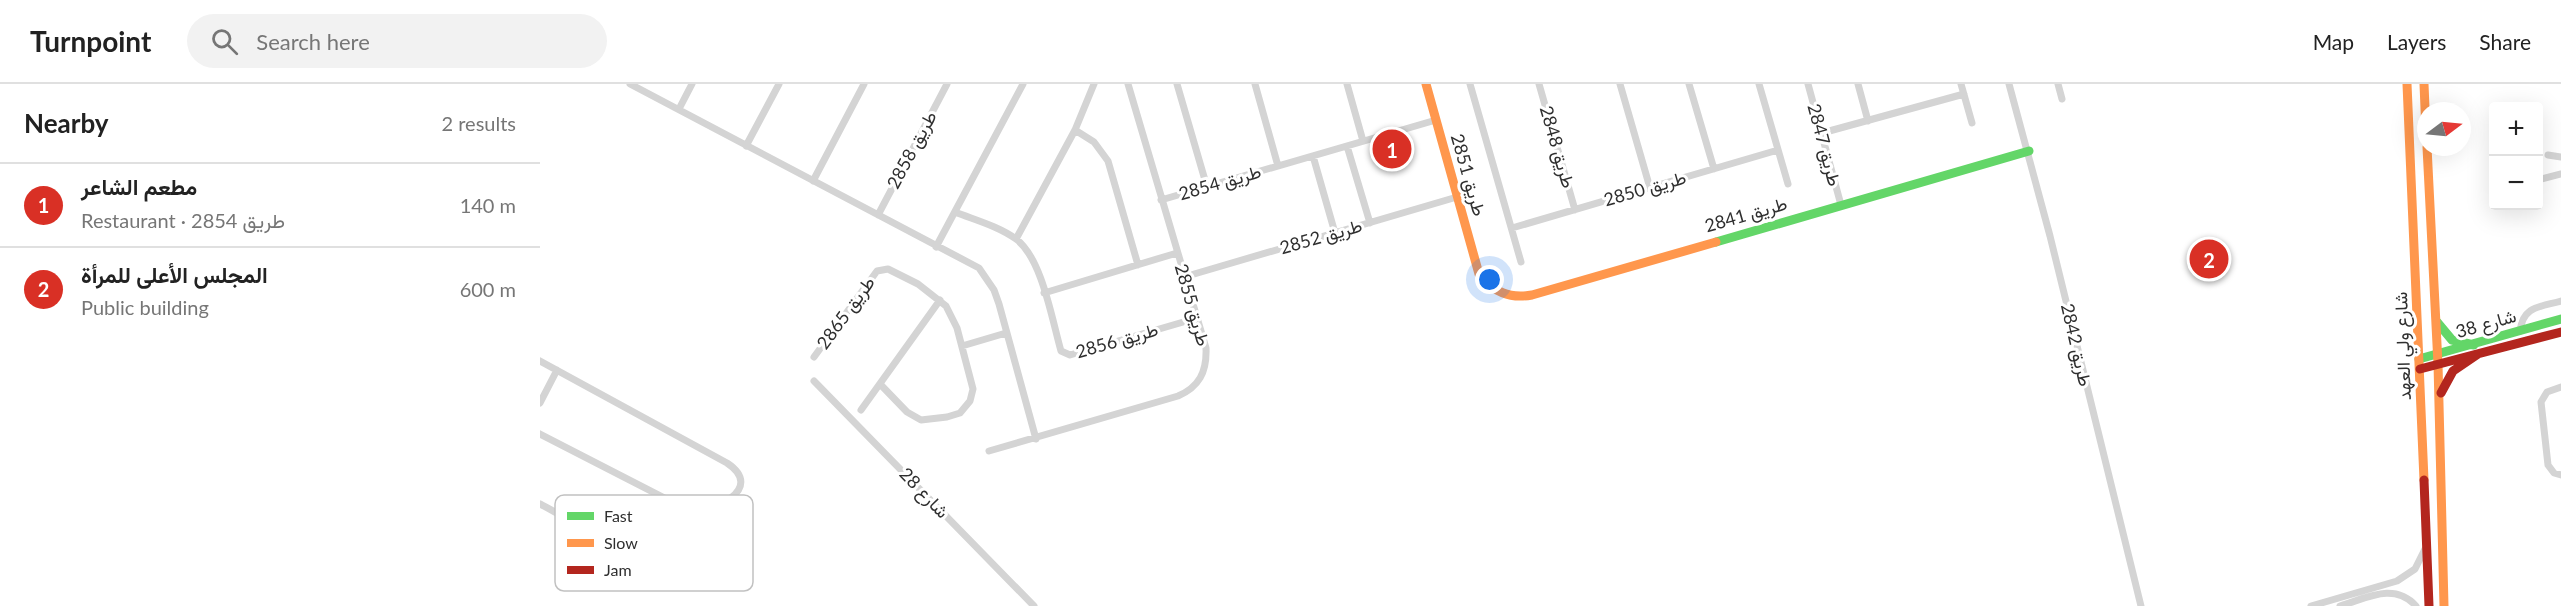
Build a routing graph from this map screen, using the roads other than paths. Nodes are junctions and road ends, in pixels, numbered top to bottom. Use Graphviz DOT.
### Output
graph roads {
  1 [pos="630,84"];
  2 [pos="692,84"];
  3 [pos="779,84"];
  4 [pos="864,84"];
  5 [pos="947,84"];
  6 [pos="1023,84"];
  7 [pos="1094,84"];
  8 [pos="1128,84"];
  9 [pos="1177,84"];
  10 [pos="1255,84"];
  11 [pos="1347,84"];
  12 [pos="1426,84"];
  13 [pos="1470,84"];
  14 [pos="1539,84"];
  15 [pos="1620,84"];
  16 [pos="1689,84"];
  17 [pos="1759,84"];
  18 [pos="1808,84"];
  19 [pos="1858,84"];
  20 [pos="1961,84"];
  21 [pos="2009,84"];
  22 [pos="2058,84"];
  23 [pos="2407,84"];
  24 [pos="2424,84"];
  25 [pos="1964,94"];
  26 [pos="2062,99"];
  27 [pos="2425,102"];
  28 [pos="679,109"];
  29 [pos="1436,120"];
  30 [pos="1868,121"];
  31 [pos="1972,123"];
  32 [pos="1075,130"];
  33 [pos="1822,133"];
  34 [pos="1363,141"];
  35 [pos="746,146"];
  36 [pos="1347,146"];
  37 [pos="1778,150"];
  38 [pos="2029,151"];
  39 [pos="2548,155"];
  40 [pos="1313,156"];
  41 [pos="2427,156"];
  42 [pos="2561,157"];
  43 [pos="1278,166"];
  44 [pos="1714,170"];
  45 [pos="2561,174"];
  46 [pos="2543,179"];
  47 [pos="813,181"];
  48 [pos="1788,184"];
  49 [pos="1207,187"];
  50 [pos="1650,188"];
  51 [pos="1457,197"];
  52 [pos="1161,200"];
  53 [pos="1841,205"];
  54 [pos="1575,210"];
  55 [pos="955,212"];
  56 [pos="878,215"];
  57 [pos="1370,223"];
  58 [pos="1512,228"];
  59 [pos="1335,233"];
  60 [pos="1016,239"];
  61 [pos="936,247"];
  62 [pos="1177,253"];
  63 [pos="1521,262"];
  64 [pos="1138,265"];
  65 [pos="1479,274"];
  66 [pos="1184,278"];
  67 [pos="1044,293"];
  68 [pos="940,300"];
  69 [pos="2561,301"];
  70 [pos="1197,318"];
  71 [pos="2436,318"];
  72 [pos="2561,319"];
  73 [pos="2520,331"];
  74 [pos="2561,332"];
  75 [pos="1006,333"];
  76 [pos="962,346"];
  77 [pos="2476,350"];
  78 [pos="814,357"];
  79 [pos="2437,359"];
  80 [pos="540,361"];
  81 [pos="2419,364"];
  82 [pos="557,370"];
  83 [pos="814,381"];
  84 [pos="879,384"];
  85 [pos="2561,387"];
  86 [pos="2439,399"];
  87 [pos="540,404"];
  88 [pos="861,410"];
  89 [pos="540,434"];
  90 [pos="1036,439"];
  91 [pos="989,451"];
  92 [pos="2561,475"];
  93 [pos="659,495"];
  94 [pos="735,495"];
  95 [pos="540,504"];
  96 [pos="555,512"];
  97 [pos="2427,537"];
  98 [pos="1034,606"];
  99 [pos="2141,606"];
  100 [pos="2312,606"];
  101 [pos="2340,606"];
  102 [pos="2416,606"];
  103 [pos="2429,606"];
  104 [pos="2445,606"];
  1 -- 28 [label="street"];
  2 -- 28 [label="street"];
  3 -- 35 [label="street"];
  4 -- 47 [label="street"];
  5 -- 56 [label="street, طريق 2858"];
  6 -- 55 [label="street"];
  7 -- 32 [label="street"];
  8 -- 52 [label="street, طريق 2855"];
  9 -- 49 [label="street"];
  10 -- 43 [label="street, طريق 2854"];
  11 -- 34 [label="street"];
  12 -- 29 [label="main road, طريق 2851"];
  13 -- 58 [label="street"];
  14 -- 54 [label="street, طريق 2848"];
  15 -- 50 [label="street"];
  16 -- 44 [label="street"];
  17 -- 37 [label="street"];
  18 -- 33 [label="street, طريق 2847"];
  19 -- 30 [label="street"];
  20 -- 25 [label="street"];
  21 -- 38 [label="street, طريق 2842"];
  22 -- 26 [label="street"];
  23 -- 81 [label="main road, شارع ولي العهد"];
  24 -- 27 [label="main road"];
  25 -- 30 [label="street"];
  25 -- 31 [label="street"];
  28 -- 35 [label="street"];
  29 -- 34 [label="street, طريق 2854"];
  29 -- 51 [label="main road, طريق 2851"];
  30 -- 33 [label="street"];
  32 -- 60 [label="street"];
  32 -- 64 [label="street"];
  33 -- 53 [label="street, طريق 2847"];
  34 -- 36 [label="street, طريق 2854"];
  35 -- 47 [label="street"];
  36 -- 40 [label="street, طريق 2854"];
  36 -- 57 [label="street"];
  37 -- 44 [label="street, طريق 2850"];
  37 -- 48 [label="street"];
  38 -- 53 [label="main road, طريق 2841"];
  38 -- 99 [label="street, طريق 2842"];
  39 -- 42 [label="street"];
  40 -- 43 [label="street, طريق 2854"];
  40 -- 59 [label="street"];
  41 -- 71 [label="main road, شارع ولي العهد"];
  43 -- 49 [label="street, طريق 2854"];
  44 -- 50 [label="street, طريق 2850"];
  45 -- 46 [label="street"];
  47 -- 56 [label="street"];
  49 -- 52 [label="street, طريق 2854"];
  50 -- 54 [label="street, طريق 2850"];
  51 -- 57 [label="street, طريق 2852"];
  51 -- 65 [label="main road, طريق 2851"];
  52 -- 62 [label="street, طريق 2855"];
  53 -- 65 [label="main road, طريق 2841"];
  54 -- 58 [label="street, طريق 2850"];
  55 -- 60 [label="street, طريق 2856"];
  55 -- 61 [label="street"];
  56 -- 61 [label="street"];
  57 -- 59 [label="street, طريق 2852"];
  58 -- 63 [label="street"];
  59 -- 66 [label="street, طريق 2852"];
  60 -- 67 [label="street, طريق 2856"];
  61 -- 75 [label="street"];
  62 -- 64 [label="street"];
  62 -- 66 [label="street, طريق 2855"];
  64 -- 67 [label="street"];
  66 -- 70 [label="street, طريق 2855"];
  67 -- 70 [label="street, طريق 2856"];
  68 -- 76 [label="street, طريق 2865"];
  68 -- 78 [label="street, طريق 2865"];
  68 -- 84 [label="street"];
  69 -- 73 [label="street"];
  70 -- 90 [label="street, طريق 2855"];
  71 -- 77 [label="main road"];
  71 -- 79 [label="main road, شارع ولي العهد"];
  72 -- 73 [label="main road, شارع 38"];
  73 -- 77 [label="main road, شارع 38"];
  74 -- 77 [label="main road, شارع 38"];
  75 -- 76 [label="street"];
  75 -- 90 [label="street"];
  76 -- 84 [label="street, طريق 2865"];
  77 -- 79 [label="main road, شارع 38"];
  77 -- 86 [label="main road"];
  79 -- 81 [label="main road, شارع 38"];
  79 -- 86 [label="main road, شارع ولي العهد"];
  80 -- 82 [label="street"];
  81 -- 97 [label="main road, شارع ولي العهد"];
  82 -- 87 [label="street"];
  82 -- 94 [label="street"];
  83 -- 98 [label="street, شارع 28"];
  84 -- 88 [label="street"];
  85 -- 92 [label="street"];
  86 -- 104 [label="main road, شارع ولي العهد"];
  89 -- 93 [label="street"];
  90 -- 91 [label="street, طريق 2855"];
  95 -- 96 [label="street"];
  97 -- 100 [label="street"];
  97 -- 103 [label="main road, شارع ولي العهد"];
  101 -- 102 [label="street"];
}
